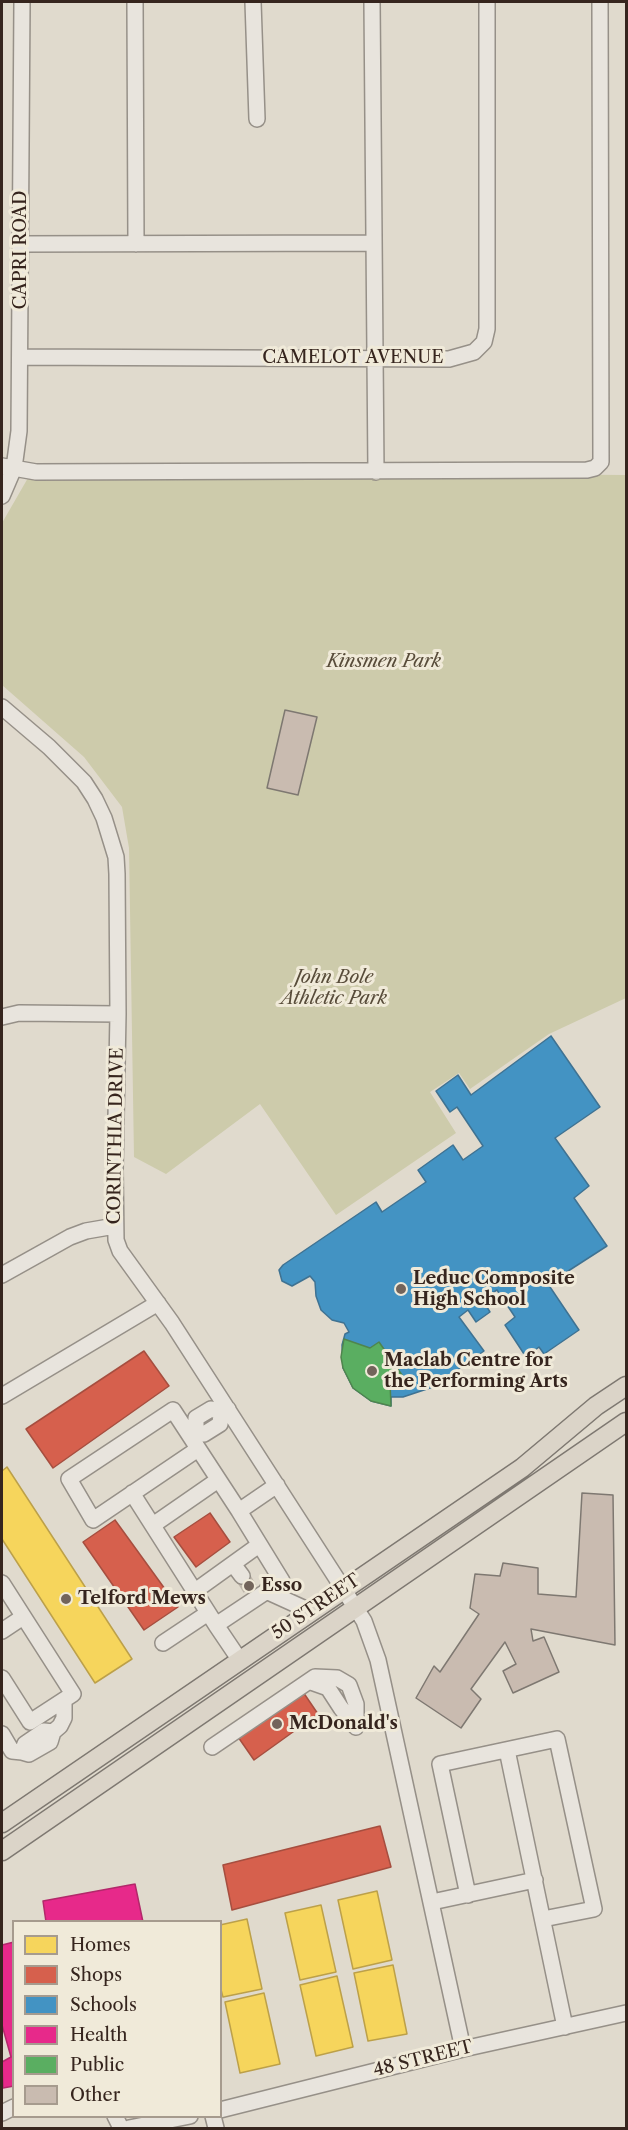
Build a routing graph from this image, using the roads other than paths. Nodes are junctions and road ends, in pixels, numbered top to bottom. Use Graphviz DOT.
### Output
graph roads {
  1 [pos="22,2"];
  2 [pos="135,2"];
  3 [pos="253,2"];
  4 [pos="372,2"];
  5 [pos="486,2"];
  6 [pos="600,2"];
  7 [pos="257,119"];
  8 [pos="374,243"];
  9 [pos="21,244"];
  10 [pos="136,244"];
  11 [pos="20,357"];
  12 [pos="375,360"];
  13 [pos="8,467"];
  14 [pos="376,472"];
  15 [pos="2,496"];
  16 [pos="2,707"];
  17 [pos="118,1014"];
  18 [pos="2,1017"];
  19 [pos="115,1226"];
  20 [pos="2,1275"];
  21 [pos="158,1303"];
  22 [pos="627,1386"];
  23 [pos="2,1396"];
  24 [pos="224,1410"];
  25 [pos="627,1422"];
  26 [pos="193,1433"];
  27 [pos="198,1449"];
  28 [pos="218,1480"];
  29 [pos="277,1485"];
  30 [pos="132,1493"];
  31 [pos="239,1512"];
  32 [pos="153,1525"];
  33 [pos="259,1545"];
  34 [pos="2,1583"];
  35 [pos="344,1588"];
  36 [pos="195,1591"];
  37 [pos="258,1594"];
  38 [pos="356,1608"];
  39 [pos="310,1611"];
  40 [pos="23,1617"];
  41 [pos="212,1619"];
  42 [pos="2,1631"];
  43 [pos="163,1643"];
  44 [pos="239,1659"];
  45 [pos="2,1681"];
  46 [pos="64,1700"];
  47 [pos="356,1727"];
  48 [pos="2,1734"];
  49 [pos="212,1746"];
  50 [pos="507,1750"];
  51 [pos="2,1823"];
  52 [pos="2,1851"];
  53 [pos="535,1880"];
  54 [pos="468,1895"];
  55 [pos="432,1902"];
  56 [pos="543,1919"];
  57 [pos="627,2013"];
  58 [pos="565,2027"];
  59 [pos="463,2049"];
  60 [pos="222,2109"];
  61 [pos="179,2118"];
  62 [pos="129,2128"];
  1 -- 9 [label="street, CAPRI ROAD"];
  2 -- 10 [label="street"];
  3 -- 7 [label="street"];
  4 -- 8 [label="street"];
  5 -- 12 [label="street, CAMELOT AVENUE"];
  6 -- 14 [label="street"];
  8 -- 10 [label="street"];
  8 -- 12 [label="street"];
  9 -- 10 [label="street"];
  9 -- 11 [label="street, CAPRI ROAD"];
  11 -- 12 [label="street, CAMELOT AVENUE"];
  11 -- 13 [label="street, CAPRI ROAD"];
  12 -- 14 [label="street"];
  13 -- 14 [label="street"];
  13 -- 15 [label="street, CAPRI ROAD"];
  16 -- 17 [label="street, CORINTHIA DRIVE"];
  17 -- 18 [label="street"];
  17 -- 19 [label="street, CORINTHIA DRIVE"];
  19 -- 20 [label="street"];
  19 -- 21 [label="street, CORINTHIA DRIVE"];
  21 -- 23 [label="street"];
  21 -- 24 [label="street, CORINTHIA DRIVE"];
  22 -- 35 [label="main road, 50 STREET"];
  24 -- 26 [label="street"];
  24 -- 29 [label="street, CORINTHIA DRIVE"];
  25 -- 38 [label="main road, 50 STREET"];
  26 -- 27 [label="street"];
  26 -- 30 [label="street"];
  27 -- 28 [label="street"];
  27 -- 30 [label="street"];
  28 -- 31 [label="street"];
  28 -- 32 [label="street"];
  29 -- 31 [label="street"];
  29 -- 35 [label="street, CORINTHIA DRIVE"];
  30 -- 32 [label="street"];
  31 -- 33 [label="street"];
  32 -- 36 [label="street"];
  33 -- 36 [label="street"];
  33 -- 37 [label="street"];
  34 -- 40 [label="street"];
  35 -- 38 [label="street, CORINTHIA DRIVE"];
  35 -- 39 [label="main road, 50 STREET"];
  36 -- 41 [label="street"];
  37 -- 39 [label="street"];
  37 -- 41 [label="street"];
  38 -- 52 [label="main road, 50 STREET"];
  38 -- 55 [label="street, CORINTHIA DRIVE"];
  39 -- 44 [label="main road, 50 STREET"];
  40 -- 42 [label="street"];
  40 -- 46 [label="street"];
  41 -- 43 [label="street"];
  41 -- 44 [label="street"];
  44 -- 51 [label="main road, 50 STREET"];
  45 -- 46 [label="street"];
  46 -- 48 [label="street"];
  47 -- 49 [label="street"];
  50 -- 53 [label="street"];
  50 -- 54 [label="street"];
  50 -- 56 [label="street"];
  53 -- 54 [label="street"];
  53 -- 56 [label="street"];
  54 -- 55 [label="street"];
  55 -- 59 [label="street, CORINTHIA DRIVE"];
  56 -- 58 [label="street"];
  57 -- 58 [label="street, 48 STREET"];
  58 -- 59 [label="street, 48 STREET"];
  59 -- 60 [label="street, 48 STREET"];
  61 -- 62 [label="street"];
}
